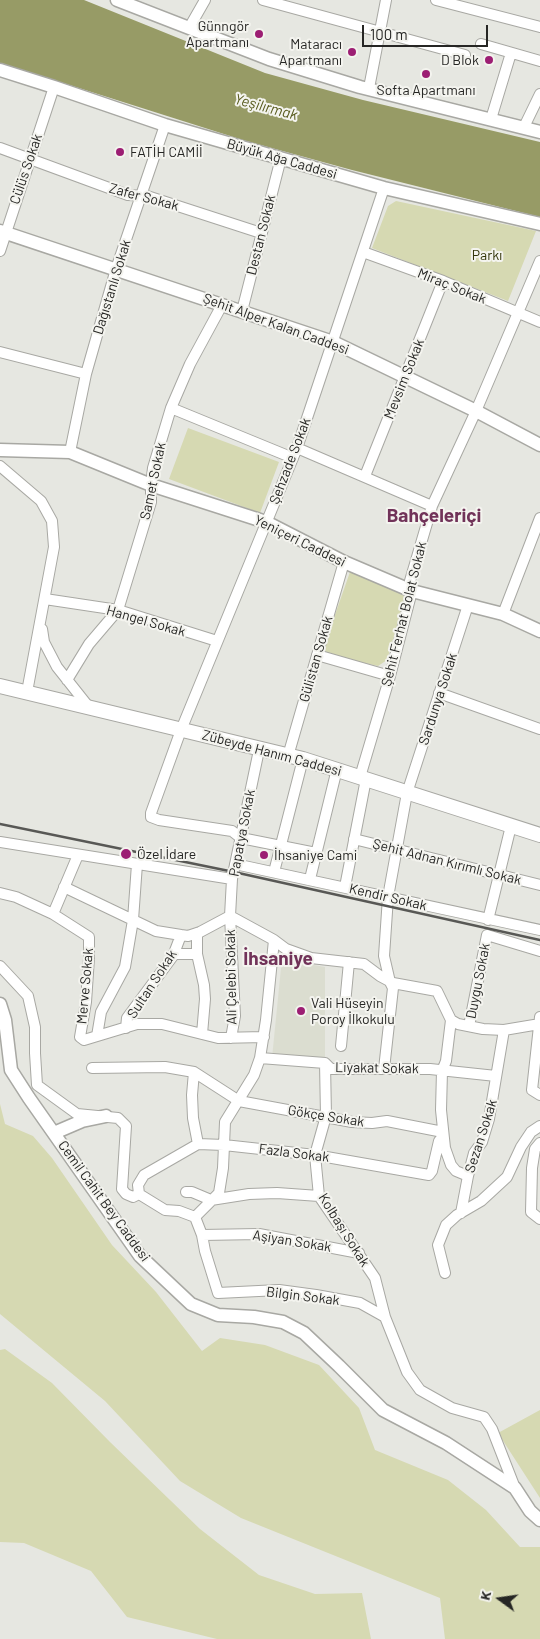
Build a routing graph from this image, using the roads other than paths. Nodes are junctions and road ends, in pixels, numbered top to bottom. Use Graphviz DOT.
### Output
graph roads {
  1 [pos="117,0"];
  2 [pos="205,0"];
  3 [pos="263,0"];
  4 [pos="386,0"];
  5 [pos="436,0"];
  6 [pos="540,27"];
  7 [pos="190,28"];
  8 [pos="381,33"];
  9 [pos="481,44"];
  10 [pos="511,53"];
  11 [pos="465,55"];
  12 [pos="540,61"];
  13 [pos="0,70"];
  14 [pos="54,87"];
  15 [pos="369,88"];
  16 [pos="540,94"];
  17 [pos="492,119"];
  18 [pos="165,125"];
  19 [pos="524,127"];
  20 [pos="540,132"];
  21 [pos="0,148"];
  22 [pos="30,158"];
  23 [pos="281,158"];
  24 [pos="384,188"];
  25 [pos="141,196"];
  26 [pos="540,224"];
  27 [pos="3,232"];
  28 [pos="261,233"];
  29 [pos="0,251"];
  30 [pos="363,252"];
  31 [pos="540,261"];
  32 [pos="116,269"];
  33 [pos="443,281"];
  34 [pos="222,305"];
  35 [pos="242,312"];
  36 [pos="518,314"];
  37 [pos="540,322"];
  38 [pos="333,342"];
  39 [pos="0,352"];
  40 [pos="86,374"];
  41 [pos="406,377"];
  42 [pos="171,408"];
  43 [pos="476,411"];
  44 [pos="540,445"];
  45 [pos="0,450"];
  46 [pos="70,452"];
  47 [pos="295,453"];
  48 [pos="0,466"];
  49 [pos="365,476"];
  50 [pos="151,485"];
  51 [pos="432,506"];
  52 [pos="540,518"];
  53 [pos="266,522"];
  54 [pos="344,562"];
  55 [pos="412,591"];
  56 [pos="45,599"];
  57 [pos="468,604"];
  58 [pos="118,610"];
  59 [pos="503,614"];
  60 [pos="41,620"];
  61 [pos="540,631"];
  62 [pos="217,641"];
  63 [pos="317,655"];
  64 [pos="390,676"];
  65 [pos="67,680"];
  66 [pos="0,686"];
  67 [pos="27,692"];
  68 [pos="439,693"];
  69 [pos="88,706"];
  70 [pos="540,729"];
  71 [pos="181,730"];
  72 [pos="259,750"];
  73 [pos="288,756"];
  74 [pos="303,759"];
  75 [pos="337,769"];
  76 [pos="363,778"];
  77 [pos="407,793"];
  78 [pos="511,826"];
  79 [pos="540,835"];
  80 [pos="241,838"];
  81 [pos="354,839"];
  82 [pos="0,842"];
  83 [pos="280,846"];
  84 [pos="397,849"];
  85 [pos="316,854"];
  86 [pos="78,855"];
  87 [pos="137,864"];
  88 [pos="235,864"];
  89 [pos="274,872"];
  90 [pos="499,875"];
  91 [pos="232,878"];
  92 [pos="310,880"];
  93 [pos="540,885"];
  94 [pos="64,887"];
  95 [pos="345,887"];
  96 [pos="0,893"];
  97 [pos="388,897"];
  98 [pos="53,914"];
  99 [pos="230,916"];
  100 [pos="133,920"];
  101 [pos="488,920"];
  102 [pos="540,930"];
  103 [pos="197,933"];
  104 [pos="181,935"];
  105 [pos="274,940"];
  106 [pos="540,951"];
  107 [pos="174,954"];
  108 [pos="197,954"];
  109 [pos="349,962"];
  110 [pos="0,966"];
  111 [pos="390,982"];
  112 [pos="0,1004"];
  113 [pos="451,1020"];
  114 [pos="540,1022"];
  115 [pos="469,1026"];
  116 [pos="126,1028"];
  117 [pos="504,1030"];
  118 [pos="202,1034"];
  119 [pos="97,1036"];
  120 [pos="264,1037"];
  121 [pos="231,1038"];
  122 [pos="341,1046"];
  123 [pos="260,1058"];
  124 [pos="325,1064"];
  125 [pos="92,1068"];
  126 [pos="384,1069"];
  127 [pos="442,1071"];
  128 [pos="194,1072"];
  129 [pos="496,1076"];
  130 [pos="540,1095"];
  131 [pos="239,1101"];
  132 [pos="106,1116"];
  133 [pos="326,1116"];
  134 [pos="540,1126"];
  135 [pos="54,1134"];
  136 [pos="443,1134"];
  137 [pos="540,1143"];
  138 [pos="198,1144"];
  139 [pos="224,1145"];
  140 [pos="315,1155"];
  141 [pos="468,1176"];
  142 [pos="186,1192"];
  143 [pos="139,1194"];
  144 [pos="319,1196"];
  145 [pos="211,1200"];
  146 [pos="461,1213"];
  147 [pos="195,1216"];
  148 [pos="540,1219"];
  149 [pos="202,1234"];
  150 [pos="359,1253"];
  151 [pos="445,1273"];
  152 [pos="384,1317"];
  153 [pos="515,1488"];
  154 [pos="540,1520"];
  1 -- 7 [label="street"];
  2 -- 7 [label="street"];
  3 -- 8 [label="street"];
  4 -- 8 [label="street"];
  5 -- 6 [label="street"];
  7 -- 15 [label="street"];
  8 -- 11 [label="street"];
  8 -- 15 [label="street"];
  9 -- 10 [label="street"];
  10 -- 12 [label="street"];
  10 -- 17 [label="street"];
  13 -- 14 [label="street, Büyük Ağa Caddesi"];
  14 -- 18 [label="street, Büyük Ağa Caddesi"];
  14 -- 22 [label="street, Cülüs Sokak"];
  15 -- 17 [label="street"];
  16 -- 19 [label="street"];
  17 -- 19 [label="street"];
  18 -- 23 [label="street, Büyük Ağa Caddesi"];
  18 -- 25 [label="street, Dağıstanlı Sokak"];
  19 -- 20 [label="street"];
  21 -- 22 [label="street, Zafer Sokak"];
  22 -- 25 [label="street, Zafer Sokak"];
  22 -- 27 [label="street, Cülüs Sokak"];
  23 -- 24 [label="street, Büyük Ağa Caddesi"];
  23 -- 28 [label="street, Destan Sokak"];
  24 -- 26 [label="street, Büyük Ağa Caddesi"];
  24 -- 30 [label="street, Şehzade Sokak"];
  25 -- 28 [label="street, Zafer Sokak"];
  25 -- 32 [label="street, Dağıstanlı Sokak"];
  27 -- 29 [label="street, Cülüs Sokak"];
  27 -- 32 [label="street, Şehit Alper Kalan Caddesi"];
  28 -- 35 [label="street, Destan Sokak"];
  30 -- 33 [label="street, Miraç Sokak"];
  30 -- 38 [label="street, Şehzade Sokak"];
  31 -- 36 [label="street, Şehit Ferhat Bolat Sokak"];
  32 -- 34 [label="street, Şehit Alper Kalan Caddesi"];
  32 -- 40 [label="street, Dağıstanlı Sokak"];
  33 -- 36 [label="street, Miraç Sokak"];
  33 -- 41 [label="street, Mevsim Sokak"];
  34 -- 35 [label="street, Şehit Alper Kalan Caddesi"];
  34 -- 42 [label="street, Samet Sokak"];
  35 -- 38 [label="street, Şehit Alper Kalan Caddesi"];
  36 -- 37 [label="street, Miraç Sokak"];
  36 -- 43 [label="street, Şehit Ferhat Bolat Sokak"];
  38 -- 41 [label="street, Şehit Alper Kalan Caddesi"];
  38 -- 47 [label="street, Şehzade Sokak"];
  39 -- 40 [label="street"];
  40 -- 46 [label="street, Dağıstanlı Sokak"];
  41 -- 43 [label="street, Şehit Alper Kalan Caddesi"];
  41 -- 49 [label="street, Mevsim Sokak"];
  42 -- 47 [label="street"];
  42 -- 50 [label="street, Samet Sokak"];
  43 -- 44 [label="street, Şehit Alper Kalan Caddesi"];
  43 -- 51 [label="street, Şehit Ferhat Bolat Sokak"];
  45 -- 46 [label="street, Yeniçeri Caddesi"];
  46 -- 50 [label="street, Yeniçeri Caddesi"];
  47 -- 49 [label="street"];
  47 -- 53 [label="street, Şehzade Sokak"];
  48 -- 56 [label="street"];
  49 -- 51 [label="street"];
  50 -- 53 [label="street, Yeniçeri Caddesi"];
  50 -- 58 [label="street, Samet Sokak"];
  51 -- 55 [label="street, Şehit Ferhat Bolat Sokak"];
  52 -- 59 [label="street"];
  53 -- 54 [label="street, Yeniçeri Caddesi"];
  53 -- 62 [label="street, Şehzade Sokak"];
  54 -- 55 [label="street, Yeniçeri Caddesi"];
  54 -- 63 [label="street, Gülistan Sokak"];
  55 -- 57 [label="street, Yeniçeri Caddesi"];
  55 -- 64 [label="street, Şehit Ferhat Bolat Sokak"];
  56 -- 58 [label="street, Hangel Sokak"];
  56 -- 60 [label="street"];
  57 -- 59 [label="street, Yeniçeri Caddesi"];
  57 -- 68 [label="street, Sardunya Sokak"];
  58 -- 62 [label="street, Hangel Sokak"];
  58 -- 65 [label="street, Samet Sokak"];
  59 -- 61 [label="street, Yeniçeri Caddesi"];
  60 -- 65 [label="street"];
  60 -- 67 [label="street"];
  62 -- 71 [label="street, Şehzade Sokak"];
  63 -- 64 [label="street"];
  63 -- 73 [label="street, Gülistan Sokak"];
  64 -- 76 [label="street, Şehit Ferhat Bolat Sokak"];
  65 -- 69 [label="street"];
  66 -- 67 [label="main road, Zübeyde Hanım Caddesi"];
  67 -- 69 [label="main road, Zübeyde Hanım Caddesi"];
  68 -- 70 [label="street"];
  68 -- 77 [label="street, Sardunya Sokak"];
  69 -- 71 [label="main road, Zübeyde Hanım Caddesi"];
  71 -- 72 [label="main road, Zübeyde Hanım Caddesi"];
  71 -- 80 [label="street, Şehzade Sokak"];
  72 -- 73 [label="main road, Zübeyde Hanım Caddesi"];
  72 -- 80 [label="street, Papatya Sokak"];
  73 -- 74 [label="main road, Zübeyde Hanım Caddesi"];
  74 -- 75 [label="main road, Zübeyde Hanım Caddesi"];
  74 -- 83 [label="street"];
  75 -- 76 [label="main road, Zübeyde Hanım Caddesi"];
  75 -- 85 [label="street"];
  76 -- 77 [label="main road, Zübeyde Hanım Caddesi"];
  76 -- 81 [label="street, Şehit Ferhat Bolat Sokak"];
  77 -- 78 [label="main road, Zübeyde Hanım Caddesi"];
  77 -- 84 [label="street, Sardunya Sokak"];
  78 -- 79 [label="main road, Zübeyde Hanım Caddesi"];
  78 -- 90 [label="street"];
  80 -- 83 [label="street"];
  80 -- 88 [label="street, Papatya Sokak"];
  81 -- 84 [label="street, Şehit Adnan Kırımlı Sokak"];
  81 -- 95 [label="street, Şehit Ferhat Bolat Sokak"];
  82 -- 86 [label="street"];
  83 -- 85 [label="street"];
  83 -- 89 [label="street"];
  84 -- 90 [label="street, Şehit Adnan Kırımlı Sokak"];
  84 -- 97 [label="street, Sardunya Sokak"];
  85 -- 92 [label="street"];
  86 -- 87 [label="street"];
  86 -- 94 [label="street"];
  87 -- 91 [label="street"];
  87 -- 100 [label="street"];
  88 -- 89 [label="street, Kendir Sokak"];
  88 -- 91 [label="street, Papatya Sokak"];
  89 -- 92 [label="street, Kendir Sokak"];
  90 -- 93 [label="street, Şehit Adnan Kırımlı Sokak"];
  90 -- 101 [label="street"];
  91 -- 99 [label="street, Papatya Sokak"];
  92 -- 95 [label="street, Kendir Sokak"];
  94 -- 98 [label="street"];
  94 -- 100 [label="street"];
  95 -- 97 [label="street, Kendir Sokak"];
  96 -- 98 [label="street"];
  97 -- 101 [label="street, Kendir Sokak"];
  97 -- 111 [label="street, Sardunya Sokak"];
  98 -- 119 [label="street, Merve Sokak"];
  99 -- 103 [label="street, Sultan Sokak"];
  99 -- 105 [label="street"];
  99 -- 121 [label="street, Ali Çelebi Sokak"];
  100 -- 104 [label="street"];
  100 -- 119 [label="street"];
  101 -- 102 [label="street, Kendir Sokak"];
  103 -- 104 [label="street, Sultan Sokak"];
  103 -- 108 [label="street"];
  104 -- 107 [label="street, Sultan Sokak"];
  105 -- 109 [label="street"];
  105 -- 120 [label="street"];
  106 -- 115 [label="street, Duygu Sokak"];
  107 -- 108 [label="street"];
  107 -- 116 [label="street, Sultan Sokak"];
  108 -- 118 [label="street"];
  109 -- 111 [label="street"];
  109 -- 122 [label="street"];
  110 -- 132 [label="street"];
  111 -- 113 [label="street"];
  111 -- 126 [label="street, Sardunya Sokak"];
  112 -- 135 [label="street, Cemil Cahit Bey Caddesi"];
  113 -- 115 [label="street"];
  113 -- 127 [label="street"];
  114 -- 117 [label="street"];
  114 -- 130 [label="street"];
  115 -- 117 [label="street"];
  116 -- 118 [label="street, Merve Sokak"];
  116 -- 119 [label="street, Merve Sokak"];
  117 -- 129 [label="street, Sezan Sokak"];
  118 -- 121 [label="street, Merve Sokak"];
  120 -- 121 [label="street, Merve Sokak"];
  120 -- 123 [label="street"];
  123 -- 124 [label="street, Liyakat Sokak"];
  123 -- 131 [label="street"];
  124 -- 126 [label="street, Liyakat Sokak"];
  124 -- 133 [label="street, Kolbaşı Sokak"];
  125 -- 128 [label="street"];
  126 -- 127 [label="street, Liyakat Sokak"];
  127 -- 129 [label="street, Liyakat Sokak"];
  127 -- 136 [label="street"];
  128 -- 131 [label="street"];
  128 -- 138 [label="street"];
  129 -- 141 [label="street, Sezan Sokak"];
  131 -- 133 [label="street, Gökçe Sokak"];
  131 -- 139 [label="street"];
  132 -- 135 [label="street"];
  132 -- 143 [label="street"];
  133 -- 136 [label="street, Gökçe Sokak"];
  133 -- 140 [label="street, Kolbaşı Sokak"];
  134 -- 146 [label="street"];
  135 -- 153 [label="street, Cemil Cahit Bey Caddesi"];
  136 -- 140 [label="street, Fazla Sokak"];
  136 -- 141 [label="street"];
  137 -- 148 [label="street"];
  138 -- 139 [label="street, Fazla Sokak"];
  138 -- 143 [label="street"];
  139 -- 140 [label="street, Fazla Sokak"];
  139 -- 145 [label="street"];
  140 -- 144 [label="street, Kolbaşı Sokak"];
  141 -- 146 [label="street, Sezan Sokak"];
  142 -- 145 [label="street"];
  143 -- 147 [label="street"];
  144 -- 145 [label="street"];
  144 -- 150 [label="street, Kolbaşı Sokak"];
  145 -- 147 [label="street"];
  146 -- 151 [label="street"];
  147 -- 149 [label="street"];
  149 -- 150 [label="street, Aşiyan Sokak"];
  149 -- 152 [label="street, Bilgin Sokak"];
  150 -- 152 [label="street, Kolbaşı Sokak"];
  152 -- 153 [label="street, Kolbaşı Sokak"];
  153 -- 154 [label="street, Cemil Cahit Bey Caddesi"];
}
